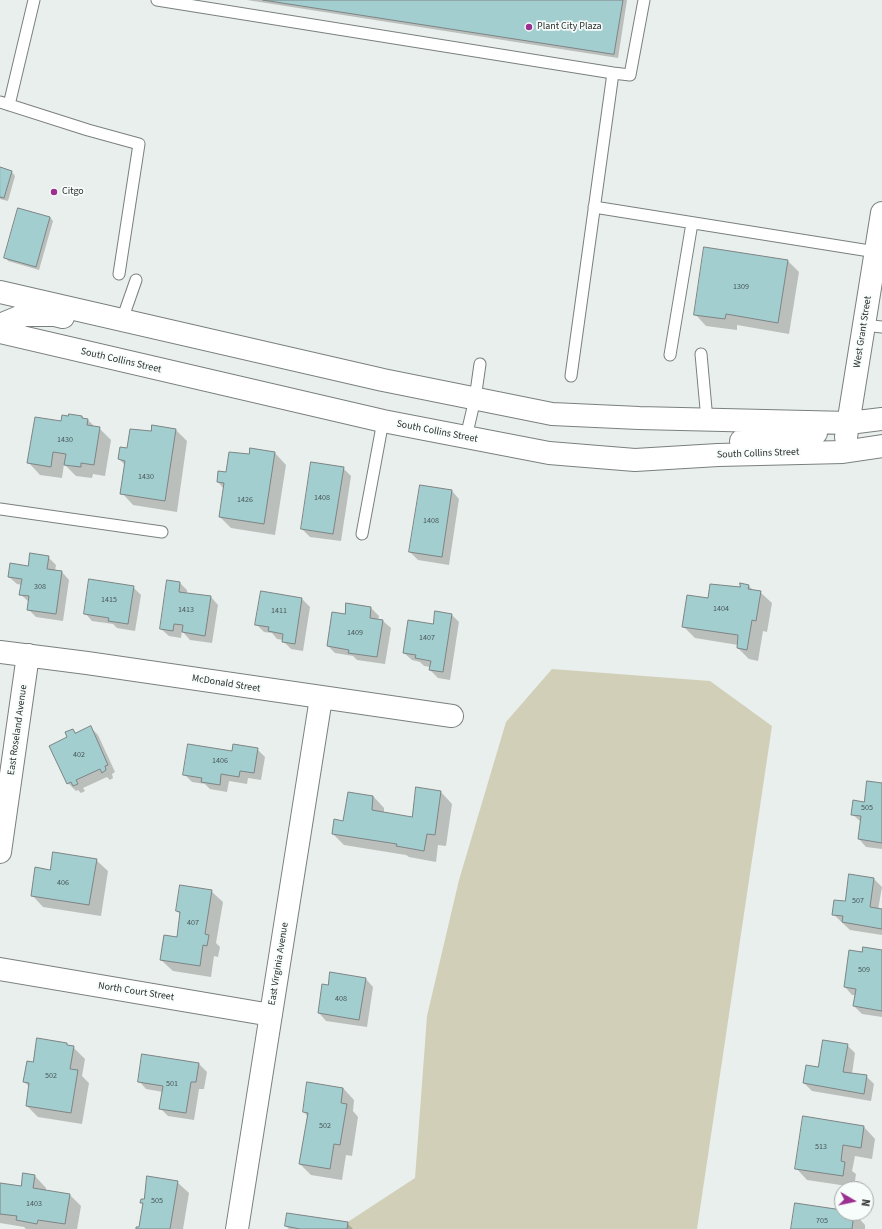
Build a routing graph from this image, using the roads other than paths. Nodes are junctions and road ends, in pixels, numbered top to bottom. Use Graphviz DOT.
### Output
graph roads {
  1 [pos="34,0"];
  2 [pos="157,0"];
  3 [pos="644,0"];
  4 [pos="613,73"];
  5 [pos="4,104"];
  6 [pos="594,207"];
  7 [pos="882,213"];
  8 [pos="692,223"];
  9 [pos="876,252"];
  10 [pos="119,274"];
  11 [pos="136,280"];
  12 [pos="1,295"];
  13 [pos="122,320"];
  14 [pos="0,325"];
  15 [pos="873,326"];
  16 [pos="0,332"];
  17 [pos="214,341"];
  18 [pos="701,354"];
  19 [pos="670,355"];
  20 [pos="480,364"];
  21 [pos="571,376"];
  22 [pos="475,399"];
  23 [pos="707,420"];
  24 [pos="882,420"];
  25 [pos="383,421"];
  26 [pos="849,423"];
  27 [pos="466,437"];
  28 [pos="882,446"];
  29 [pos="843,452"];
  30 [pos="636,460"];
  31 [pos="0,509"];
  32 [pos="162,532"];
  33 [pos="362,534"];
  34 [pos="0,652"];
  35 [pos="28,656"];
  36 [pos="321,698"];
  37 [pos="452,716"];
  38 [pos="0,852"];
  39 [pos="0,969"];
  40 [pos="271,1015"];
  41 [pos="237,1229"];
  1 -- 5 [label="lane"];
  2 -- 4 [label="lane"];
  3 -- 4 [label="lane"];
  4 -- 6 [label="lane"];
  5 -- 10 [label="lane"];
  6 -- 8 [label="lane"];
  6 -- 21 [label="lane"];
  7 -- 9 [label="main road, West Grant Street"];
  8 -- 9 [label="lane"];
  8 -- 19 [label="lane"];
  9 -- 15 [label="main road, West Grant Street"];
  11 -- 13 [label="lane"];
  12 -- 13 [label="main road"];
  13 -- 17 [label="main road"];
  14 -- 17 [label="main road"];
  15 -- 26 [label="main road, West Grant Street"];
  16 -- 25 [label="main road, South Collins Street"];
  17 -- 22 [label="main road"];
  18 -- 23 [label="lane"];
  20 -- 22 [label="lane"];
  22 -- 23 [label="main road"];
  22 -- 27 [label="lane"];
  23 -- 26 [label="main road"];
  24 -- 26 [label="main road"];
  25 -- 27 [label="main road, South Collins Street"];
  25 -- 33 [label="lane"];
  26 -- 29 [label="main road, West Grant Street"];
  26 -- 30 [label="main road"];
  27 -- 30 [label="main road, South Collins Street"];
  28 -- 29 [label="main road, South Collins Street"];
  29 -- 30 [label="main road, South Collins Street"];
  31 -- 32 [label="lane"];
  34 -- 35 [label="main road, McDonald Street"];
  35 -- 36 [label="main road, McDonald Street"];
  35 -- 38 [label="main road, East Roseland Avenue"];
  36 -- 37 [label="main road, McDonald Street"];
  36 -- 40 [label="main road, East Virginia Avenue"];
  39 -- 40 [label="main road, North Court Street"];
  40 -- 41 [label="main road, East Virginia Avenue"];
}
